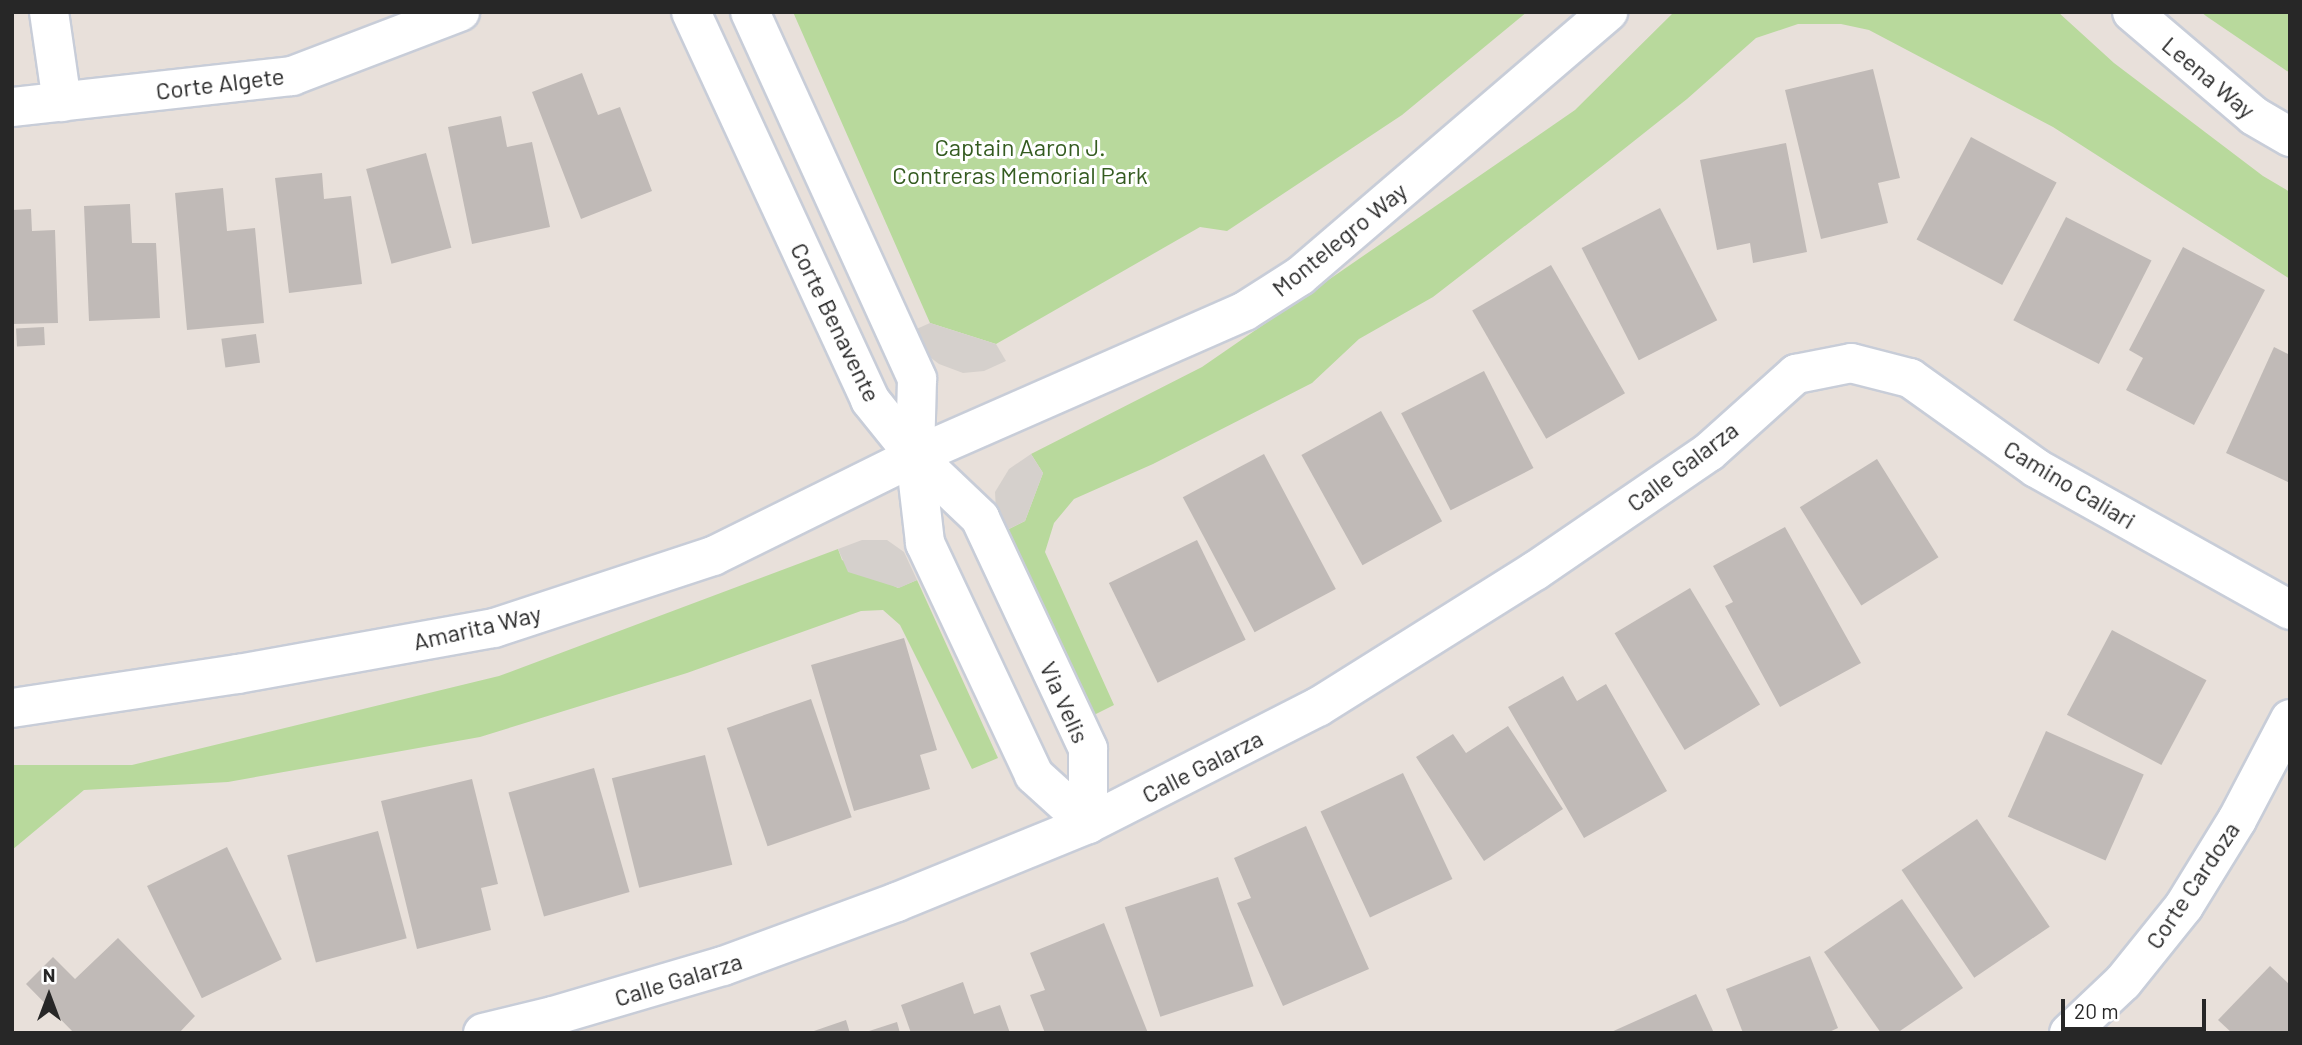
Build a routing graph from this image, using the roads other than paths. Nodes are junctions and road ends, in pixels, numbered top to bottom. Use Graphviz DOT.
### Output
graph roads {
  1 [pos="49,12"];
  2 [pos="460,12"];
  3 [pos="691,12"];
  4 [pos="750,12"];
  5 [pos="1608,12"];
  6 [pos="2132,12"];
  7 [pos="62,102"];
  8 [pos="12,107"];
  9 [pos="2290,137"];
  10 [pos="1851,363"];
  11 [pos="915,456"];
  12 [pos="2290,610"];
  13 [pos="12,709"];
  14 [pos="2290,719"];
  15 [pos="1088,824"];
  16 [pos="483,1033"];
  17 [pos="2069,1033"];
  1 -- 7 [label="street"];
  2 -- 7 [label="street, Corte Algete"];
  3 -- 11 [label="street, Corte Benavente"];
  4 -- 11 [label="street, Corte Benavente"];
  5 -- 11 [label="street, Montelegro Way"];
  6 -- 9 [label="street, Leena Way"];
  7 -- 8 [label="street, Corte Algete"];
  10 -- 12 [label="street, Camino Caliari"];
  10 -- 15 [label="street, Calle Galarza"];
  11 -- 13 [label="street, Amarita Way"];
  11 -- 15 [label="street"];
  11 -- 15 [label="street, Via Velis"];
  14 -- 17 [label="street, Corte Cardoza"];
  15 -- 16 [label="street, Calle Galarza"];
}
